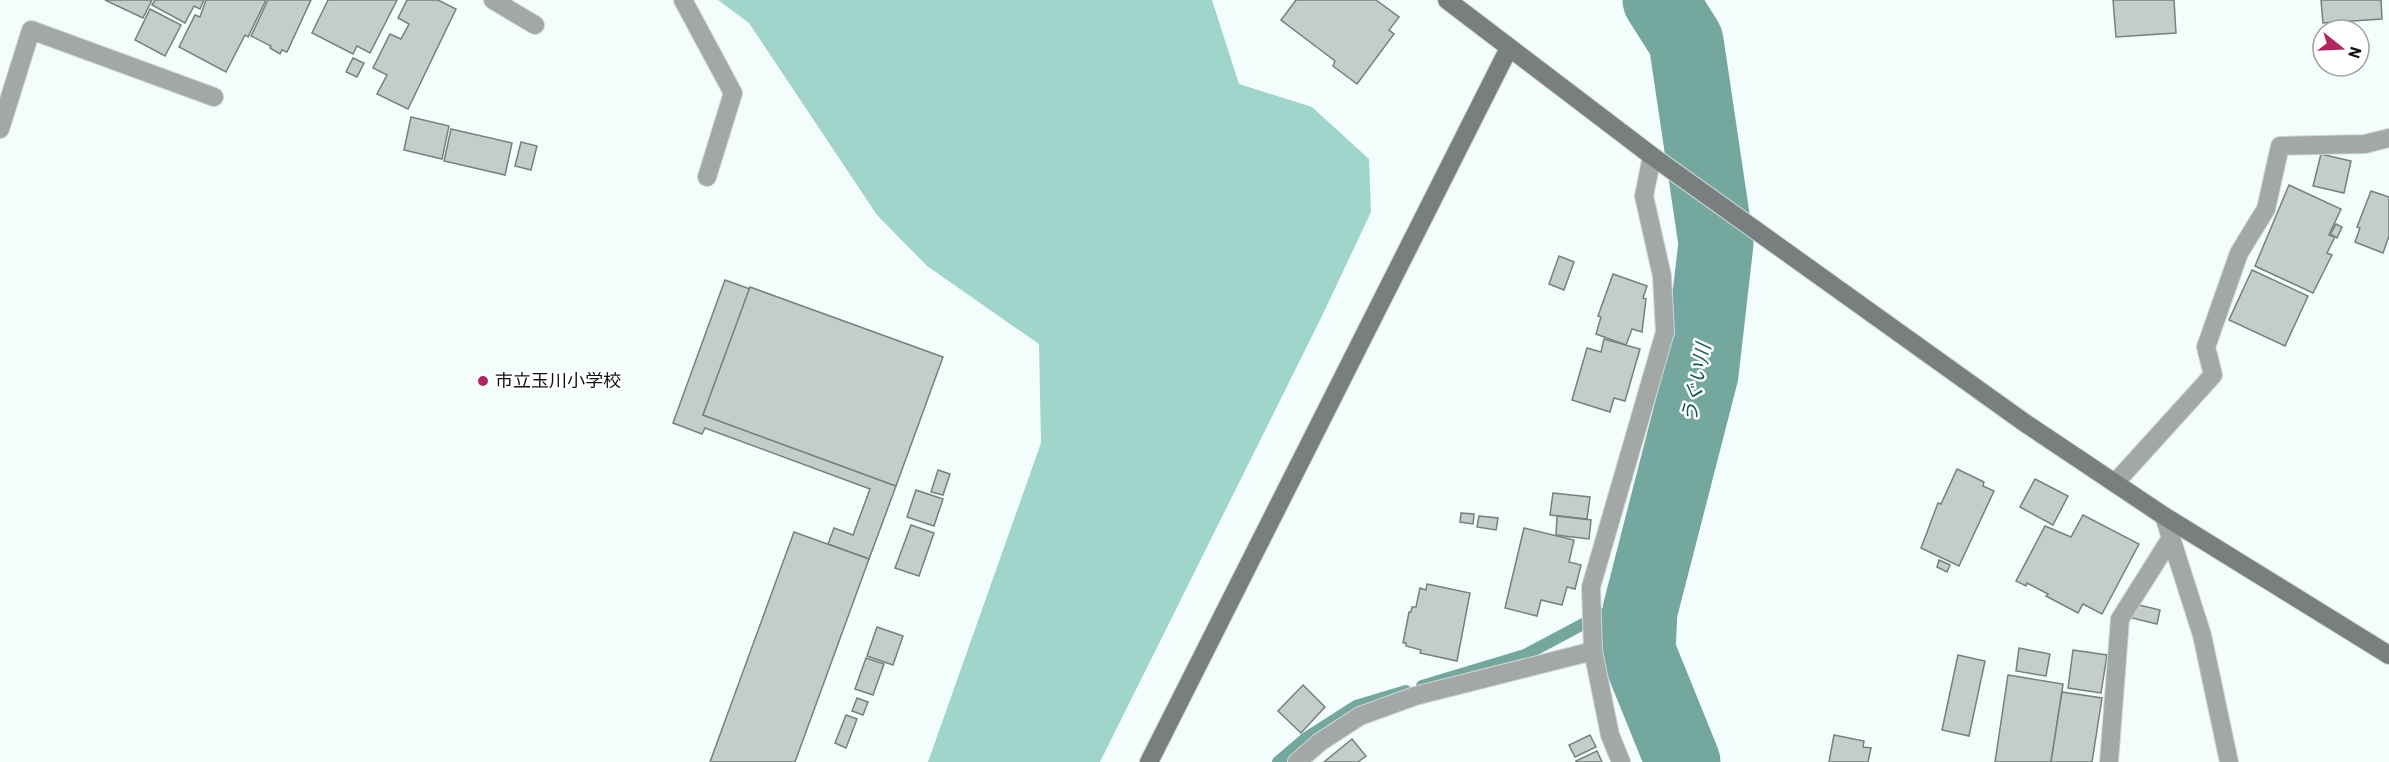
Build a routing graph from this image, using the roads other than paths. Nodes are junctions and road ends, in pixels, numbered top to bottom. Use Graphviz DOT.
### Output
graph roads {
  1 [pos="493,0"];
  2 [pos="683,0"];
  3 [pos="1447,0"];
  4 [pos="536,25"];
  5 [pos="1509,48"];
  6 [pos="214,97"];
  7 [pos="2,118"];
  8 [pos="2389,138"];
  9 [pos="1652,156"];
  10 [pos="707,177"];
  11 [pos="2115,483"];
  12 [pos="2164,516"];
  13 [pos="2171,538"];
  14 [pos="1593,651"];
  15 [pos="2389,655"];
  16 [pos="1149,762"];
  17 [pos="1297,762"];
  18 [pos="1621,762"];
  19 [pos="2109,762"];
  20 [pos="2229,762"];
  1 -- 4 [label="street"];
  2 -- 10 [label="street"];
  3 -- 5 [label="street"];
  5 -- 9 [label="street"];
  5 -- 16 [label="street"];
  6 -- 7 [label="street"];
  8 -- 11 [label="street"];
  9 -- 11 [label="street"];
  9 -- 14 [label="street"];
  11 -- 12 [label="street"];
  12 -- 13 [label="street"];
  12 -- 15 [label="street"];
  13 -- 19 [label="street"];
  13 -- 20 [label="street"];
  14 -- 17 [label="street"];
  14 -- 18 [label="street"];
}
